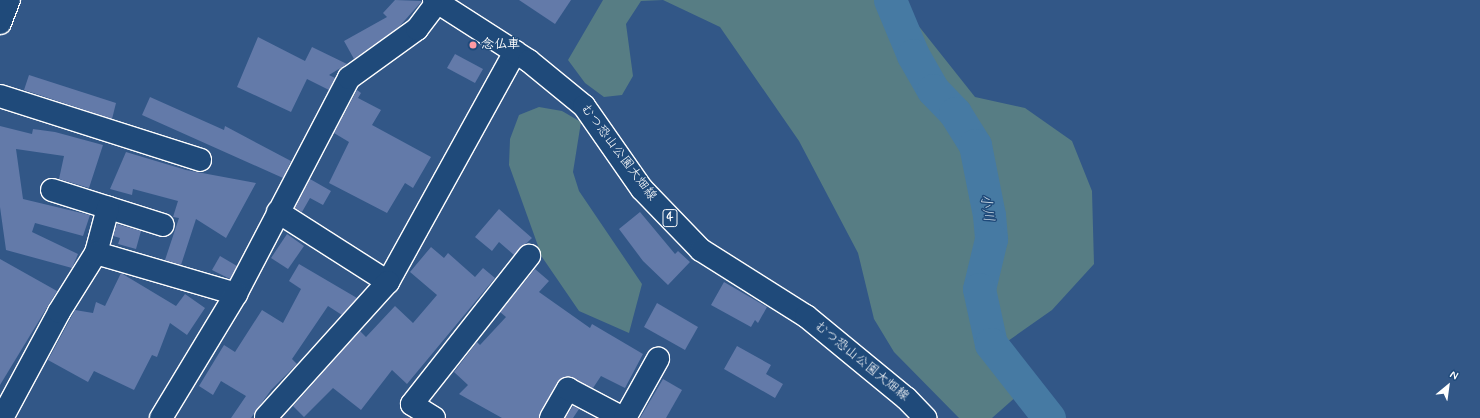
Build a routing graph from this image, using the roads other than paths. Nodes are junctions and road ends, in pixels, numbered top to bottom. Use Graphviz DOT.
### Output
graph roads {
  1 [pos="9,0"];
  2 [pos="435,1"];
  3 [pos="0,24"];
  4 [pos="515,52"];
  5 [pos="0,96"];
  6 [pos="200,160"];
  7 [pos="52,190"];
  8 [pos="108,208"];
  9 [pos="278,212"];
  10 [pos="163,225"];
  11 [pos="96,253"];
  12 [pos="529,256"];
  13 [pos="388,282"];
  14 [pos="236,294"];
  15 [pos="658,359"];
  16 [pos="266,417"];
  17 [pos="2,418"];
  18 [pos="161,418"];
  19 [pos="434,418"];
  20 [pos="551,418"];
  21 [pos="624,418"];
  22 [pos="926,418"];
  1 -- 3 [label="street"];
  2 -- 4 [label="street, むつ恐山公園大畑線 / 4"];
  2 -- 9 [label="street"];
  4 -- 13 [label="street"];
  4 -- 22 [label="street, むつ恐山公園大畑線 / 4"];
  5 -- 6 [label="street"];
  7 -- 8 [label="street"];
  8 -- 10 [label="street"];
  8 -- 11 [label="street"];
  9 -- 13 [label="street"];
  9 -- 14 [label="street"];
  11 -- 14 [label="street"];
  11 -- 17 [label="street"];
  12 -- 19 [label="street"];
  13 -- 16 [label="street"];
  14 -- 18 [label="street"];
  15 -- 21 [label="street"];
  20 -- 21 [label="street"];
}
